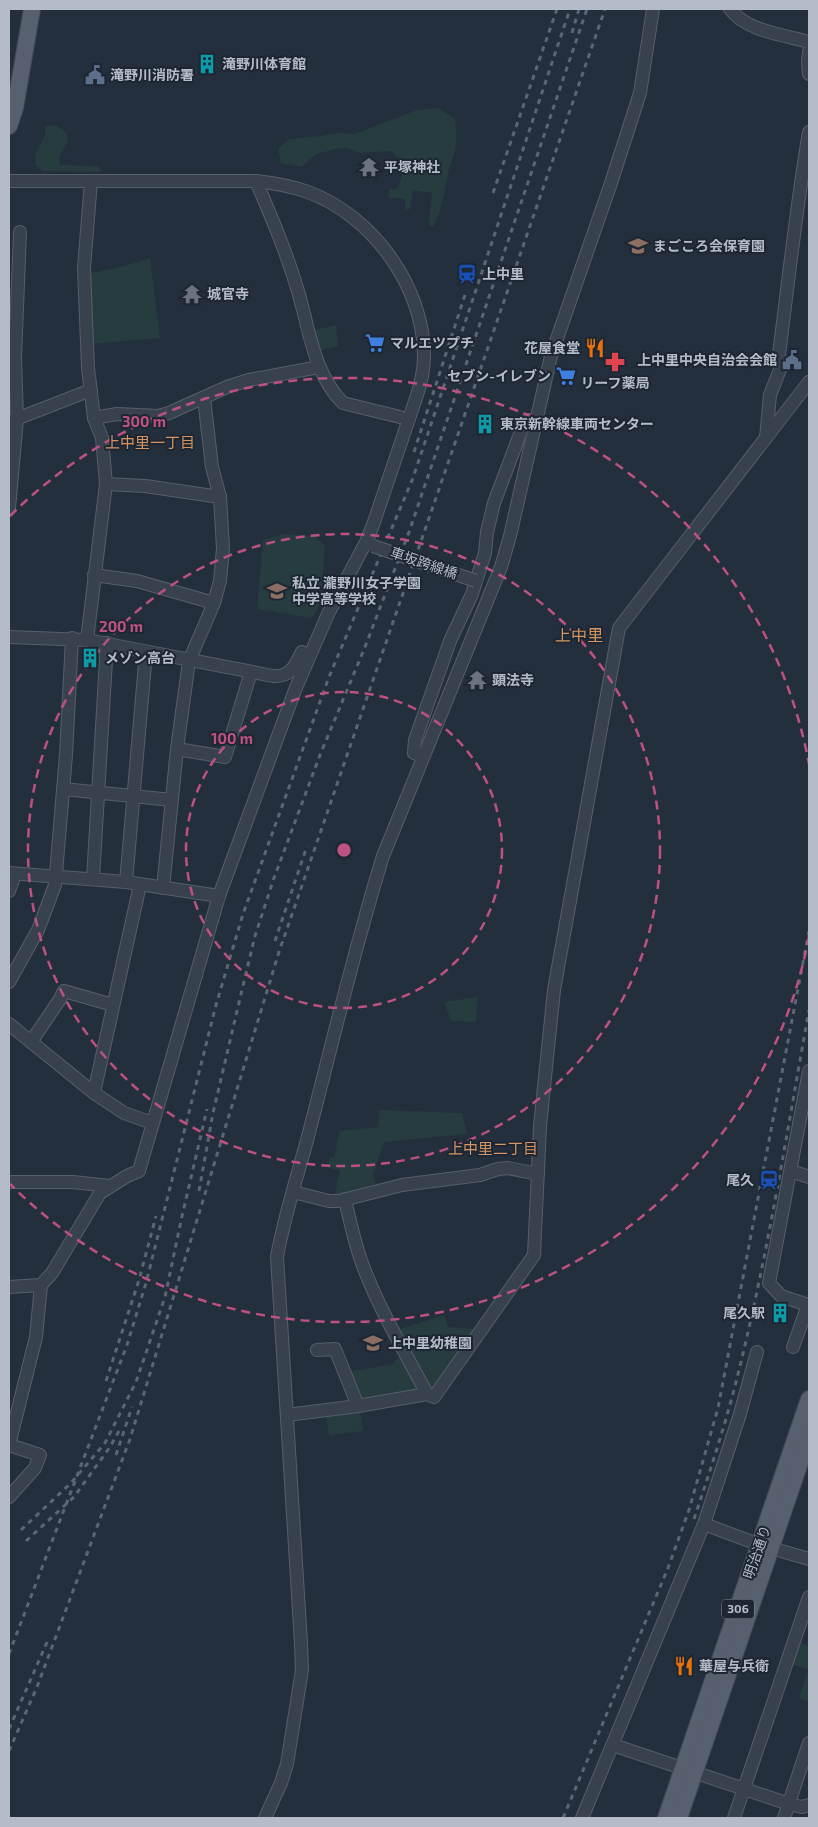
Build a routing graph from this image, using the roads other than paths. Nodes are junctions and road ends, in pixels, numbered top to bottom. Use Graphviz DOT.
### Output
graph roads {
  1 [pos="21,9"];
  2 [pos="32,9"];
  3 [pos="653,9"];
  4 [pos="735,11"];
  5 [pos="809,42"];
  6 [pos="809,52"];
  7 [pos="809,74"];
  8 [pos="9,86"];
  9 [pos="9,126"];
  10 [pos="809,132"];
  11 [pos="9,181"];
  12 [pos="91,181"];
  13 [pos="256,181"];
  14 [pos="805,186"];
  15 [pos="20,232"];
  16 [pos="319,367"];
  17 [pos="809,382"];
  18 [pos="91,390"];
  19 [pos="204,398"];
  20 [pos="400,417"];
  21 [pos="94,418"];
  22 [pos="13,420"];
  23 [pos="536,420"];
  24 [pos="766,439"];
  25 [pos="106,484"];
  26 [pos="220,497"];
  27 [pos="9,508"];
  28 [pos="370,544"];
  29 [pos="94,575"];
  30 [pos="476,581"];
  31 [pos="214,603"];
  32 [pos="328,614"];
  33 [pos="9,637"];
  34 [pos="72,638"];
  35 [pos="87,640"];
  36 [pos="107,643"];
  37 [pos="146,652"];
  38 [pos="189,660"];
  39 [pos="250,672"];
  40 [pos="177,749"];
  41 [pos="422,756"];
  42 [pos="64,789"];
  43 [pos="98,792"];
  44 [pos="134,796"];
  45 [pos="172,800"];
  46 [pos="12,873"];
  47 [pos="56,876"];
  48 [pos="93,880"];
  49 [pos="126,882"];
  50 [pos="140,885"];
  51 [pos="163,888"];
  52 [pos="9,891"];
  53 [pos="220,896"];
  54 [pos="9,982"];
  55 [pos="113,1005"];
  56 [pos="9,1024"];
  57 [pos="31,1042"];
  58 [pos="809,1071"];
  59 [pos="94,1093"];
  60 [pos="152,1123"];
  61 [pos="791,1171"];
  62 [pos="538,1174"];
  63 [pos="809,1177"];
  64 [pos="9,1182"];
  65 [pos="110,1186"];
  66 [pos="293,1192"];
  67 [pos="345,1199"];
  68 [pos="41,1285"];
  69 [pos="9,1287"];
  70 [pos="806,1321"];
  71 [pos="793,1346"];
  72 [pos="317,1350"];
  73 [pos="757,1352"];
  74 [pos="9,1393"];
  75 [pos="427,1394"];
  76 [pos="22,1395"];
  77 [pos="809,1399"];
  78 [pos="358,1406"];
  79 [pos="287,1415"];
  80 [pos="809,1436"];
  81 [pos="9,1497"];
  82 [pos="704,1524"];
  83 [pos="766,1547"];
  84 [pos="809,1560"];
  85 [pos="809,1597"];
  86 [pos="809,1743"];
  87 [pos="613,1745"];
  88 [pos="689,1770"];
  89 [pos="744,1788"];
  90 [pos="789,1804"];
  91 [pos="809,1805"];
  92 [pos="265,1818"];
  93 [pos="582,1818"];
  94 [pos="666,1818"];
  95 [pos="679,1818"];
  96 [pos="734,1818"];
  97 [pos="784,1818"];
  1 -- 8 [label="main road"];
  2 -- 9 [label="main road"];
  3 -- 23 [label="street"];
  4 -- 5 [label="street"];
  6 -- 7 [label="street"];
  10 -- 14 [label="street"];
  11 -- 12 [label="street"];
  12 -- 13 [label="street"];
  12 -- 18 [label="street"];
  13 -- 16 [label="street"];
  13 -- 28 [label="street"];
  14 -- 24 [label="street"];
  15 -- 22 [label="street"];
  16 -- 19 [label="street"];
  16 -- 20 [label="street"];
  17 -- 24 [label="street"];
  18 -- 21 [label="street"];
  18 -- 22 [label="street"];
  19 -- 21 [label="street"];
  19 -- 26 [label="street"];
  21 -- 25 [label="street"];
  22 -- 27 [label="street"];
  23 -- 30 [label="street"];
  23 -- 41 [label="street"];
  24 -- 62 [label="street"];
  25 -- 26 [label="street"];
  25 -- 29 [label="street"];
  26 -- 31 [label="street"];
  28 -- 30 [label="street, 車坂跨線橋, bridge"];
  28 -- 32 [label="street"];
  29 -- 31 [label="street"];
  29 -- 35 [label="street"];
  30 -- 41 [label="street"];
  31 -- 38 [label="street"];
  32 -- 39 [label="street"];
  32 -- 53 [label="street"];
  33 -- 34 [label="street"];
  34 -- 35 [label="street"];
  34 -- 42 [label="street"];
  35 -- 36 [label="street"];
  36 -- 37 [label="street"];
  36 -- 43 [label="street"];
  37 -- 38 [label="street"];
  37 -- 44 [label="street"];
  38 -- 39 [label="street"];
  38 -- 40 [label="street"];
  39 -- 40 [label="street"];
  40 -- 45 [label="street"];
  41 -- 66 [label="street"];
  42 -- 43 [label="street"];
  42 -- 47 [label="street"];
  43 -- 44 [label="street"];
  43 -- 48 [label="street"];
  44 -- 45 [label="street"];
  44 -- 49 [label="street"];
  45 -- 51 [label="street"];
  46 -- 47 [label="street"];
  46 -- 52 [label="street"];
  47 -- 48 [label="street"];
  47 -- 54 [label="street"];
  48 -- 49 [label="street"];
  49 -- 50 [label="street"];
  50 -- 51 [label="street"];
  50 -- 55 [label="street"];
  51 -- 53 [label="street"];
  53 -- 60 [label="street"];
  55 -- 57 [label="street"];
  55 -- 59 [label="street"];
  56 -- 57 [label="street"];
  57 -- 59 [label="street"];
  58 -- 61 [label="street"];
  59 -- 60 [label="street"];
  60 -- 65 [label="street"];
  61 -- 63 [label="street"];
  61 -- 70 [label="street"];
  62 -- 67 [label="street"];
  62 -- 75 [label="street"];
  64 -- 65 [label="street"];
  65 -- 68 [label="street"];
  66 -- 67 [label="street"];
  66 -- 79 [label="street"];
  67 -- 75 [label="street"];
  68 -- 69 [label="street"];
  68 -- 76 [label="street"];
  70 -- 71 [label="street"];
  72 -- 78 [label="street"];
  73 -- 82 [label="street"];
  74 -- 76 [label="street"];
  75 -- 78 [label="street"];
  76 -- 81 [label="street"];
  77 -- 83 [label="main road, 明治通り / 306"];
  78 -- 79 [label="street"];
  79 -- 92 [label="street"];
  80 -- 83 [label="main road, 明治通り / 306"];
  82 -- 83 [label="street"];
  82 -- 87 [label="street"];
  83 -- 84 [label="street"];
  83 -- 88 [label="main road, 明治通り / 306"];
  85 -- 89 [label="street"];
  86 -- 90 [label="street"];
  87 -- 88 [label="street"];
  87 -- 93 [label="street"];
  88 -- 89 [label="street"];
  88 -- 94 [label="main road, 明治通り / 306"];
  88 -- 95 [label="main road, 明治通り / 306"];
  89 -- 90 [label="street"];
  89 -- 96 [label="street"];
  90 -- 91 [label="street"];
  90 -- 97 [label="street"];
}
